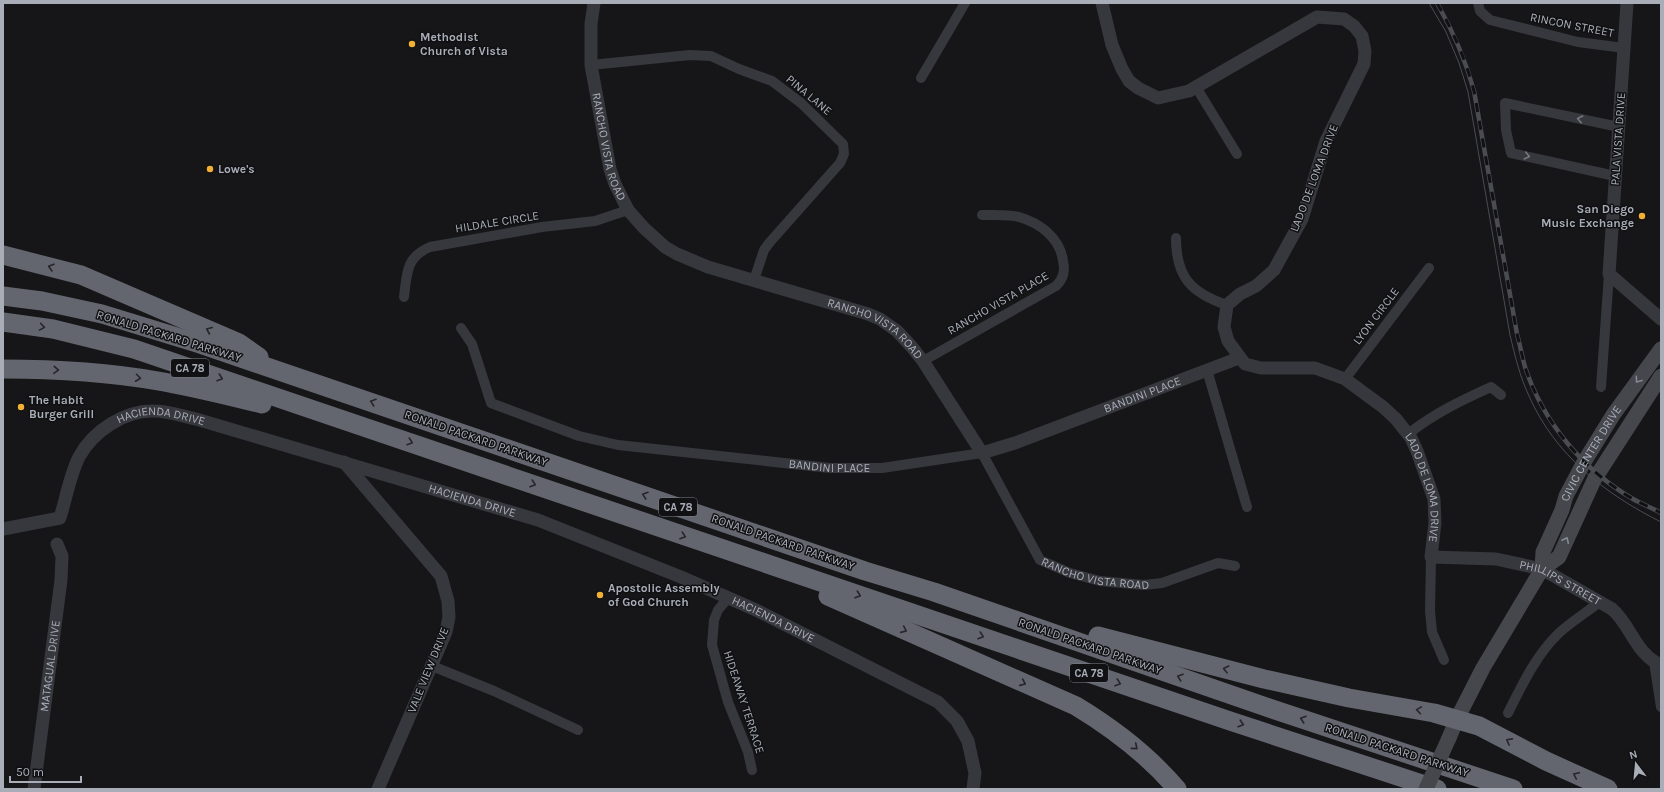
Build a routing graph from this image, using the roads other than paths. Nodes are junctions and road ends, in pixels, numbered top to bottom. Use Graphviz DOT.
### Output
graph roads {
  1 [pos="594,3"];
  2 [pos="965,3"];
  3 [pos="1102,3"];
  4 [pos="1478,3"];
  5 [pos="1627,3"];
  6 [pos="1624,48"];
  7 [pos="591,65"];
  8 [pos="921,78"];
  9 [pos="1196,87"];
  10 [pos="1619,127"];
  11 [pos="1237,154"];
  12 [pos="1615,176"];
  13 [pos="628,210"];
  14 [pos="982,215"];
  15 [pos="1176,238"];
  16 [pos="3,255"];
  17 [pos="1429,268"];
  18 [pos="1608,274"];
  19 [pos="754,280"];
  20 [pos="3,296"];
  21 [pos="404,297"];
  22 [pos="1226,305"];
  23 [pos="1661,319"];
  24 [pos="3,322"];
  25 [pos="460,328"];
  26 [pos="1661,349"];
  27 [pos="1239,358"];
  28 [pos="923,361"];
  29 [pos="3,369"];
  30 [pos="279,370"];
  31 [pos="1207,370"];
  32 [pos="1661,376"];
  33 [pos="1344,379"];
  34 [pos="1600,387"];
  35 [pos="1501,395"];
  36 [pos="373,430"];
  37 [pos="1408,434"];
  38 [pos="982,453"];
  39 [pos="344,462"];
  40 [pos="1247,507"];
  41 [pos="3,529"];
  42 [pos="57,544"];
  43 [pos="741,556"];
  44 [pos="1431,557"];
  45 [pos="1235,566"];
  46 [pos="1542,569"];
  47 [pos="934,592"];
  48 [pos="728,598"];
  49 [pos="1601,601"];
  50 [pos="1444,660"];
  51 [pos="1657,664"];
  52 [pos="432,666"];
  53 [pos="1661,707"];
  54 [pos="1508,713"];
  55 [pos="1457,719"];
  56 [pos="578,730"];
  57 [pos="752,770"];
  58 [pos="34,789"];
  59 [pos="378,789"];
  60 [pos="973,789"];
  61 [pos="1177,789"];
  62 [pos="1426,789"];
  63 [pos="1437,789"];
  64 [pos="1513,789"];
  65 [pos="1608,789"];
  1 -- 7 [label="street, RANCHO VISTA ROAD"];
  2 -- 8 [label="street"];
  3 -- 9 [label="street, LADO DE LOMA DRIVE"];
  4 -- 6 [label="street, RINCON STREET"];
  5 -- 6 [label="street, PALA VISTA DRIVE"];
  6 -- 10 [label="street, PALA VISTA DRIVE"];
  7 -- 13 [label="street, RANCHO VISTA ROAD"];
  7 -- 19 [label="street, PINA LANE"];
  9 -- 11 [label="street"];
  9 -- 22 [label="street, LADO DE LOMA DRIVE"];
  10 -- 12 [label="street, PALA VISTA DRIVE"];
  10 -- 12 [label="street, one-way"];
  12 -- 18 [label="street, PALA VISTA DRIVE"];
  13 -- 19 [label="street, RANCHO VISTA ROAD"];
  13 -- 21 [label="street, HILDALE CIRCLE"];
  14 -- 28 [label="street, RANCHO VISTA PLACE"];
  15 -- 22 [label="street"];
  30 -- 16 [label="highway, one-way"];
  17 -- 33 [label="street, LYON CIRCLE"];
  18 -- 23 [label="street"];
  18 -- 34 [label="street, PALA VISTA DRIVE"];
  19 -- 28 [label="street, RANCHO VISTA ROAD"];
  20 -- 30 [label="highway, RONALD PACKARD PARKWAY / CA 78"];
  22 -- 27 [label="street, LADO DE LOMA DRIVE"];
  24 -- 36 [label="highway, RONALD PACKARD PARKWAY / CA 78, one-way"];
  25 -- 38 [label="street, BANDINI PLACE"];
  26 -- 46 [label="main road, CIVIC CENTER DRIVE, one-way"];
  27 -- 31 [label="street, BANDINI PLACE"];
  27 -- 33 [label="street, LADO DE LOMA DRIVE"];
  28 -- 38 [label="street, RANCHO VISTA ROAD"];
  29 -- 36 [label="highway, one-way"];
  47 -- 30 [label="highway, RONALD PACKARD PARKWAY / CA 78, one-way"];
  31 -- 38 [label="street, BANDINI PLACE"];
  31 -- 40 [label="street"];
  46 -- 32 [label="main road, CIVIC CENTER DRIVE, one-way"];
  33 -- 37 [label="street, LADO DE LOMA DRIVE"];
  35 -- 37 [label="street"];
  36 -- 43 [label="highway, RONALD PACKARD PARKWAY / CA 78, one-way"];
  37 -- 44 [label="street, LADO DE LOMA DRIVE"];
  38 -- 45 [label="street, RANCHO VISTA ROAD"];
  39 -- 41 [label="street, HACIENDA DRIVE"];
  39 -- 48 [label="street, HACIENDA DRIVE"];
  39 -- 52 [label="street, VALE VIEW DRIVE"];
  42 -- 58 [label="street, MATAGUAL DRIVE"];
  43 -- 61 [label="highway, one-way"];
  43 -- 63 [label="highway, RONALD PACKARD PARKWAY / CA 78, one-way"];
  44 -- 46 [label="street, PHILLIPS STREET"];
  44 -- 50 [label="street, LADO DE LOMA DRIVE"];
  46 -- 49 [label="street, PHILLIPS STREET"];
  46 -- 55 [label="main road, CIVIC CENTER DRIVE"];
  55 -- 47 [label="highway, one-way"];
  64 -- 47 [label="highway, RONALD PACKARD PARKWAY / CA 78, one-way"];
  48 -- 57 [label="street, HIDEAWAY TERRACE"];
  48 -- 60 [label="street, HACIENDA DRIVE"];
  49 -- 51 [label="street, PHILLIPS STREET"];
  49 -- 54 [label="street"];
  51 -- 53 [label="street"];
  52 -- 56 [label="street"];
  52 -- 59 [label="street, VALE VIEW DRIVE"];
  55 -- 62 [label="main road, CIVIC CENTER DRIVE, bridge"];
  65 -- 55 [label="highway, one-way"];
}
